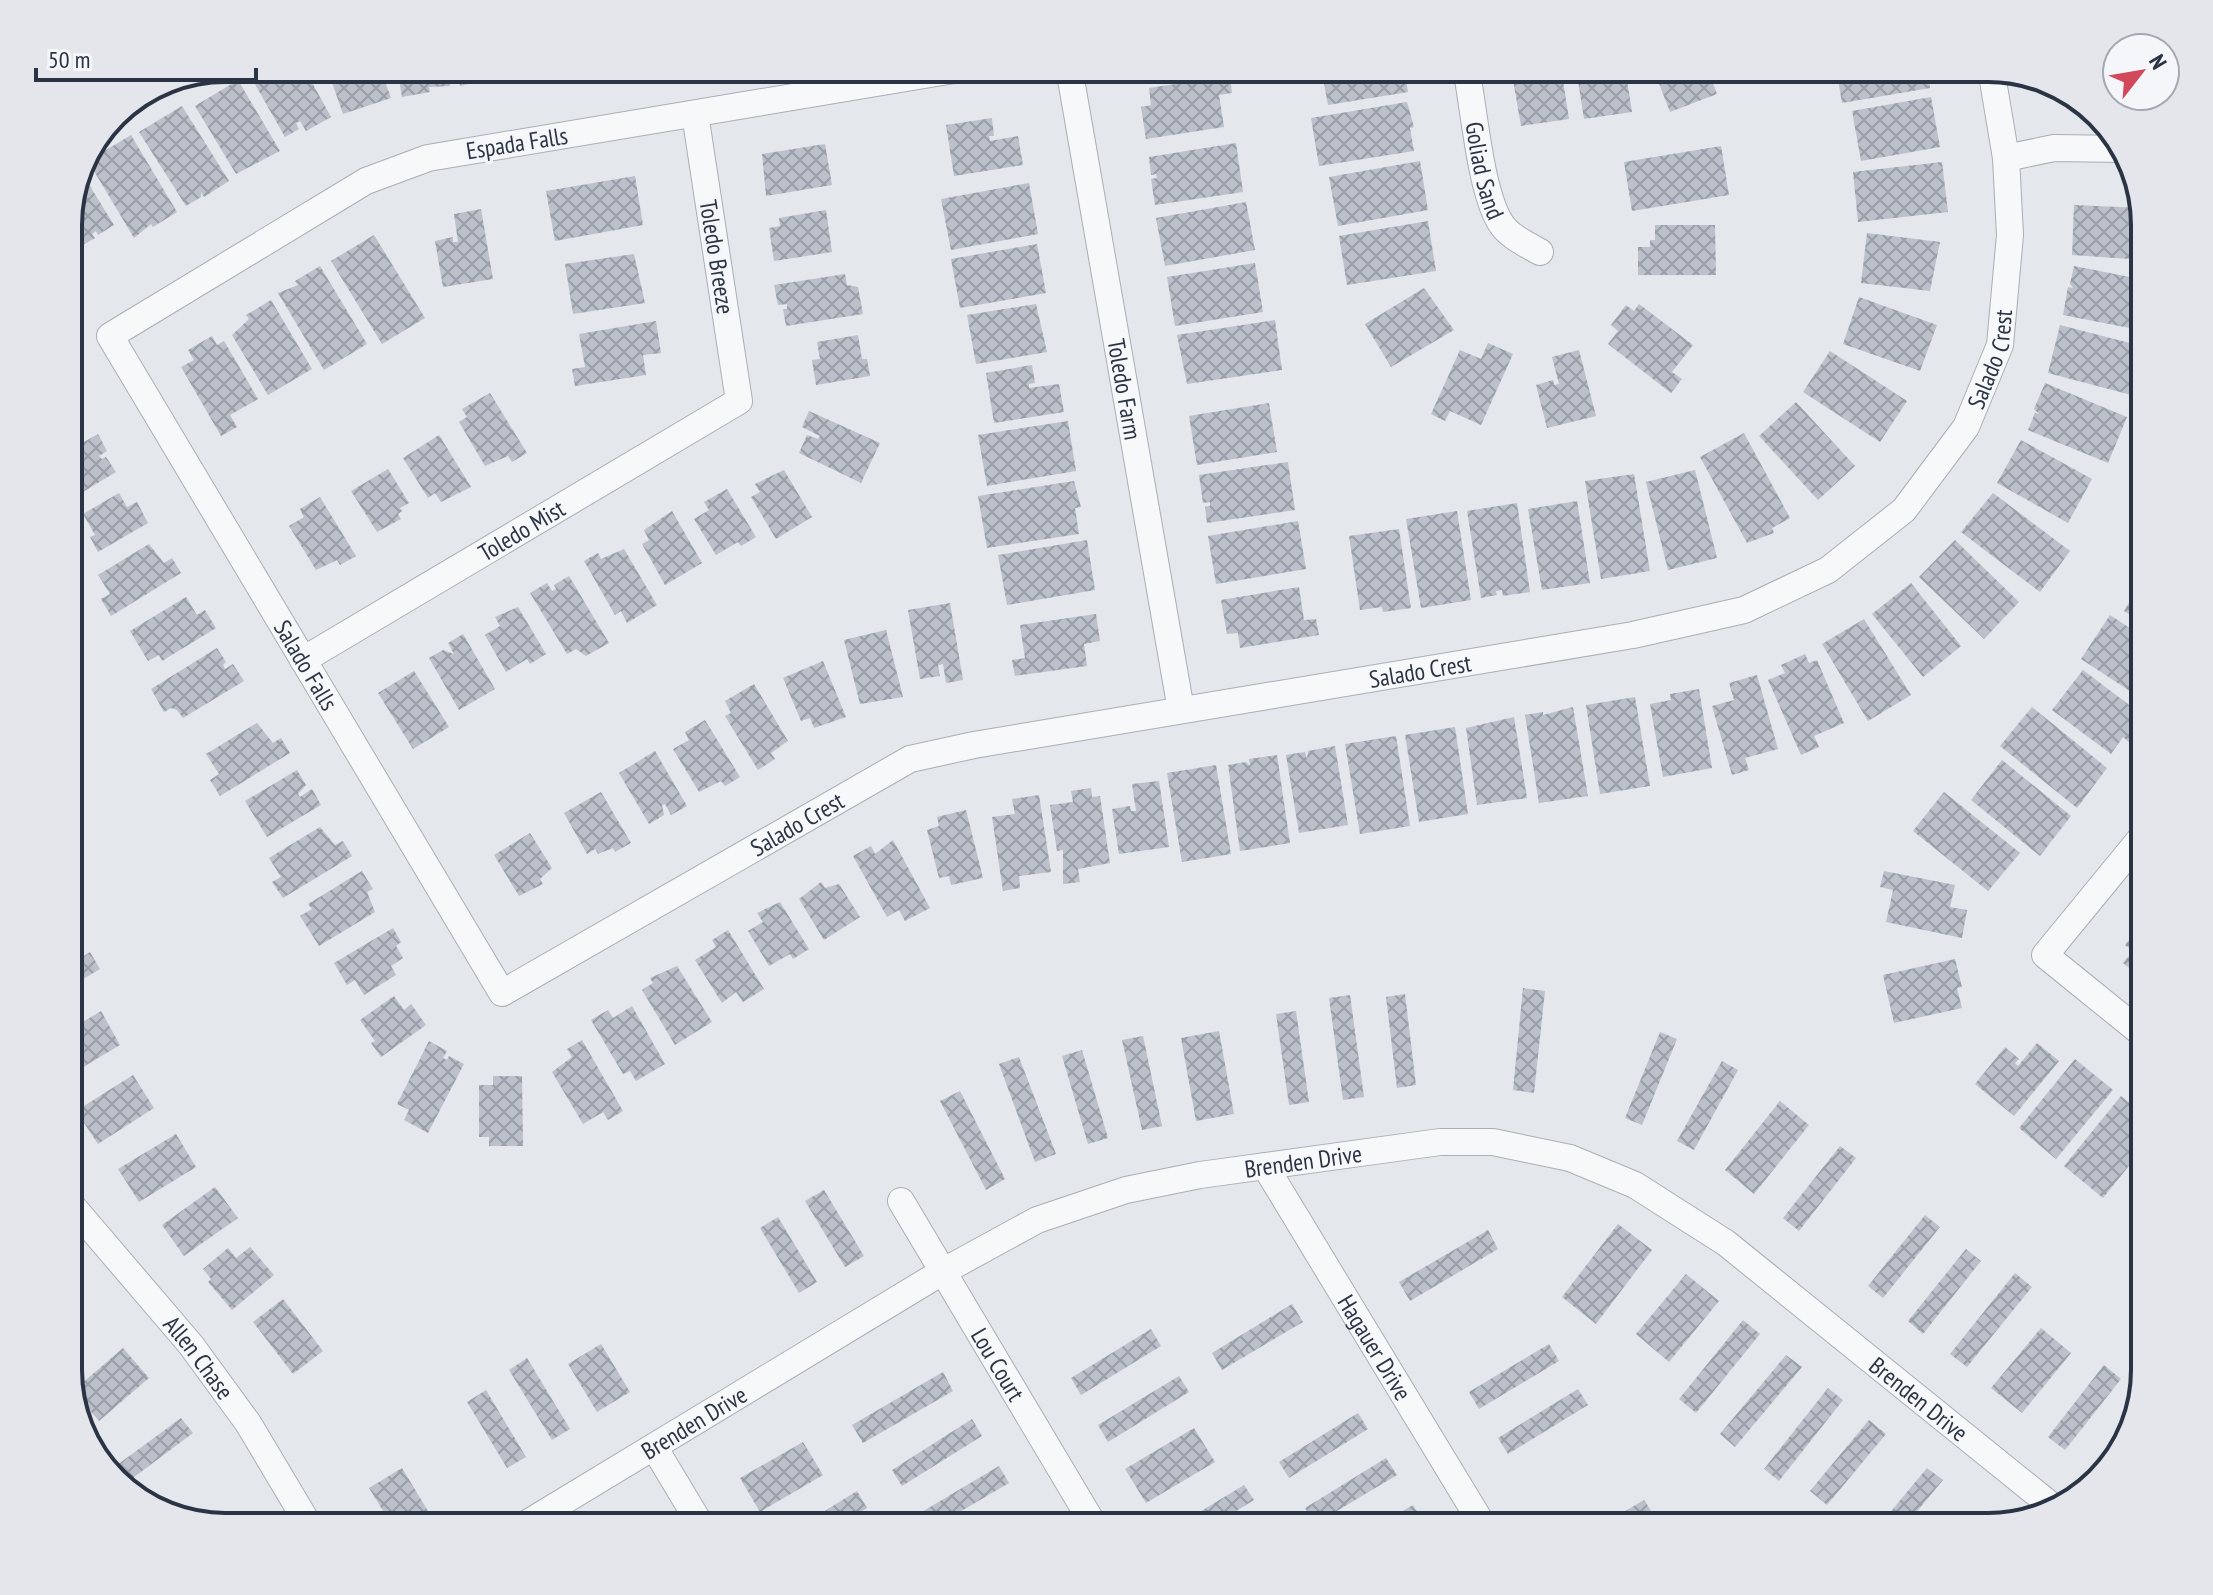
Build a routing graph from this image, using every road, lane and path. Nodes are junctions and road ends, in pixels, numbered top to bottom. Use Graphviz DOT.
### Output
graph roads {
  1 [pos="884,82"];
  2 [pos="1071,82"];
  3 [pos="1469,82"];
  4 [pos="1993,82"];
  5 [pos="695,114"];
  6 [pos="2108,149"];
  7 [pos="2006,158"];
  8 [pos="1540,252"];
  9 [pos="110,336"];
  10 [pos="739,401"];
  11 [pos="303,660"];
  12 [pos="1181,710"];
  13 [pos="2131,850"];
  14 [pos="502,993"];
  15 [pos="2131,1025"];
  16 [pos="1265,1166"];
  17 [pos="901,1201"];
  18 [pos="82,1217"];
  19 [pos="942,1272"];
  20 [pos="654,1447"];
  21 [pos="2045,1500"];
  22 [pos="301,1513"];
  23 [pos="544,1513"];
  24 [pos="694,1513"];
  25 [pos="1087,1513"];
  26 [pos="1476,1513"];
  1 -- 5 [label="street, Espada Falls"];
  2 -- 12 [label="street, Toledo Farm"];
  3 -- 8 [label="street, Goliad Sand"];
  4 -- 7 [label="street, Salado Crest"];
  5 -- 9 [label="street, Espada Falls"];
  5 -- 10 [label="street, Toledo Breeze"];
  6 -- 7 [label="street"];
  7 -- 12 [label="street, Salado Crest"];
  9 -- 11 [label="street, Salado Falls"];
  10 -- 11 [label="street, Toledo Mist"];
  11 -- 14 [label="street, Salado Falls"];
  12 -- 14 [label="street, Salado Crest"];
  13 -- 15 [label="street"];
  16 -- 19 [label="street, Brenden Drive"];
  16 -- 21 [label="street, Brenden Drive"];
  16 -- 26 [label="street, Hagauer Drive"];
  17 -- 19 [label="street, Lou Court"];
  18 -- 22 [label="street, Allen Chase"];
  19 -- 20 [label="street, Brenden Drive"];
  19 -- 25 [label="street, Lou Court"];
  20 -- 23 [label="street, Brenden Drive"];
  20 -- 24 [label="street"];
}
